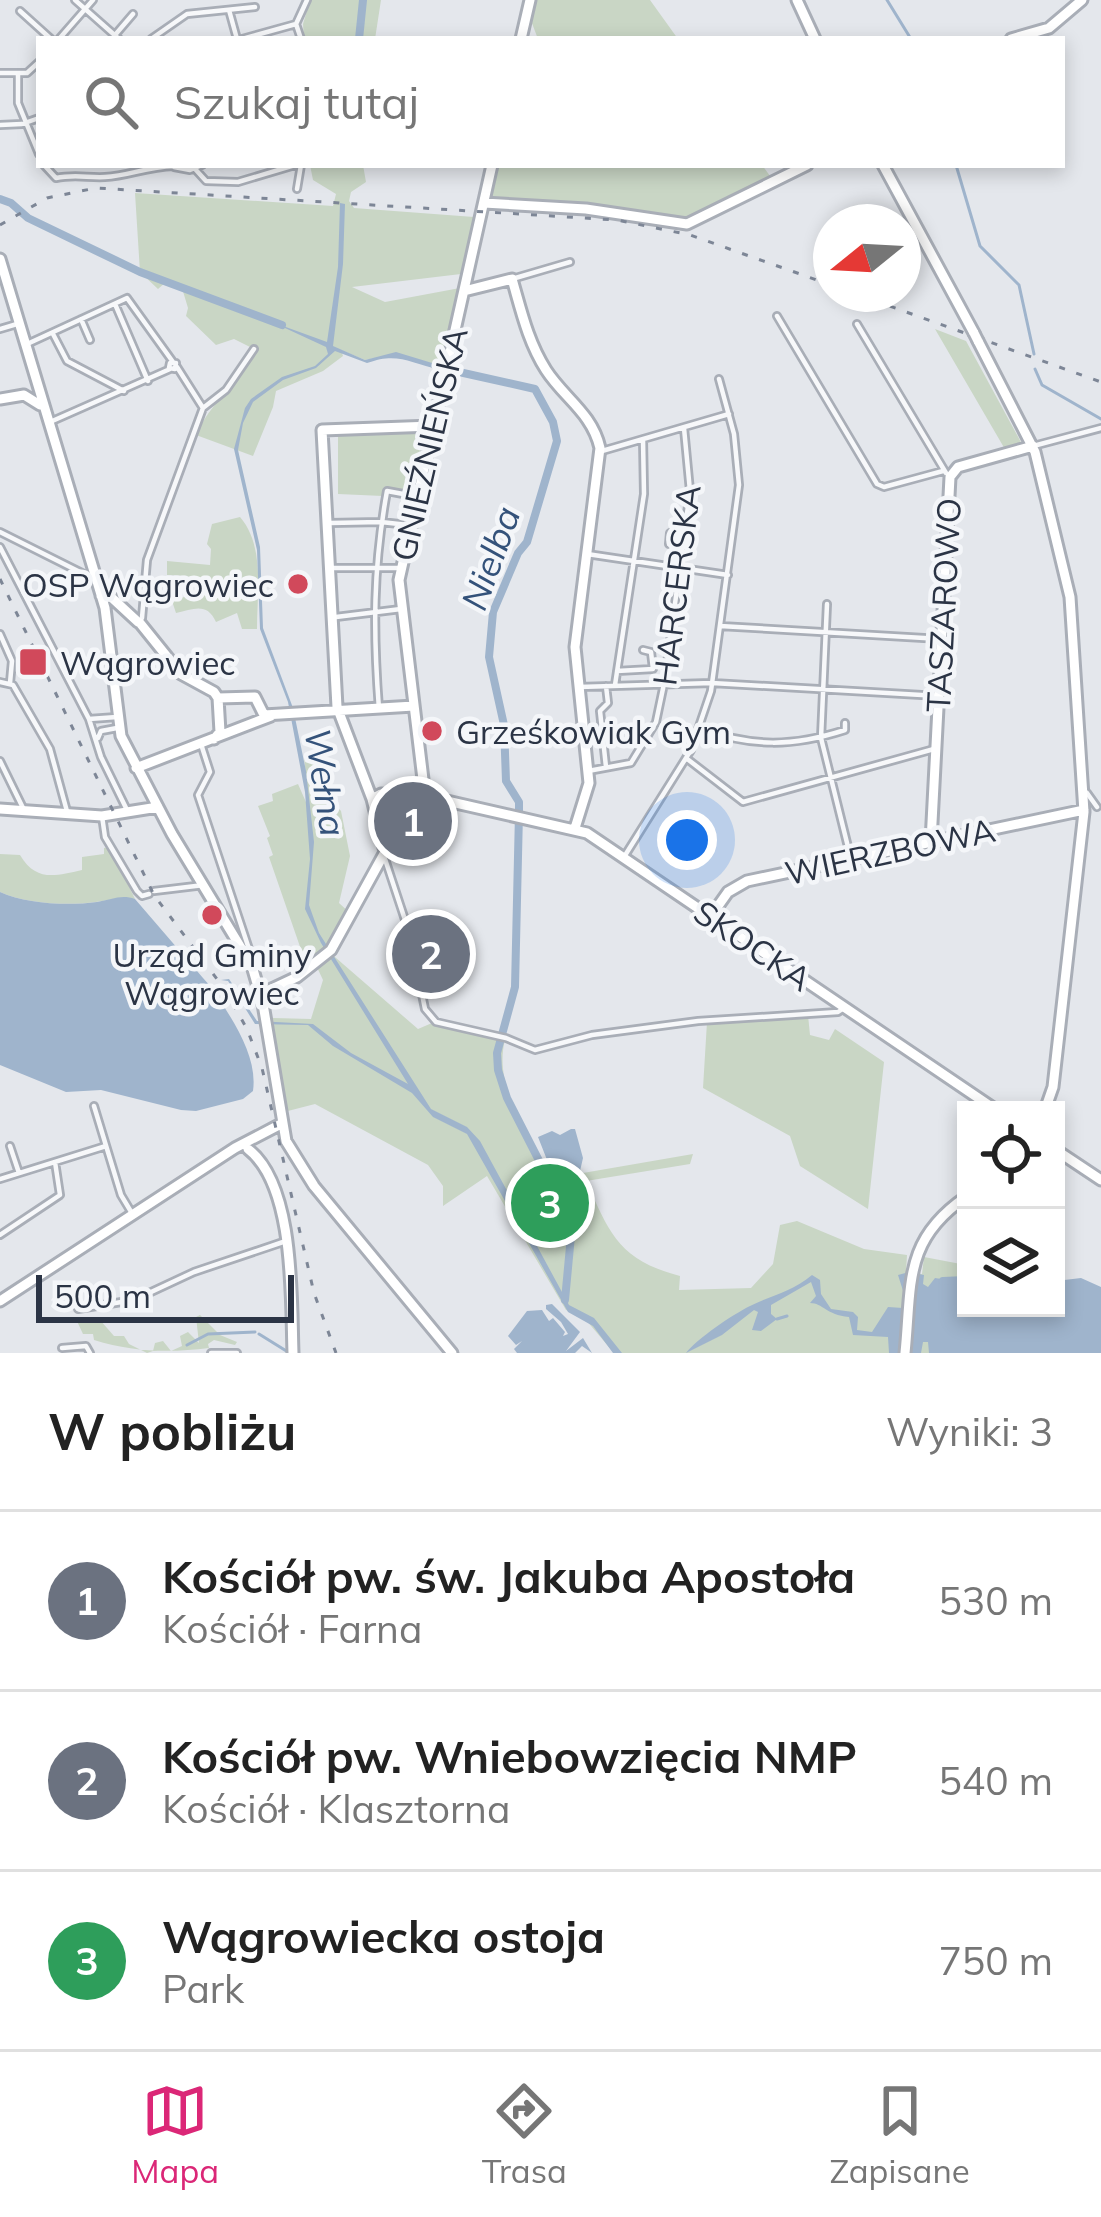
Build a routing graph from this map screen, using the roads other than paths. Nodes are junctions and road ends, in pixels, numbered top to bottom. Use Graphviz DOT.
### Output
graph roads {
  1 [pos="76,0"];
  2 [pos="93,0"];
  3 [pos="307,0"];
  4 [pos="530,0"];
  5 [pos="797,0"];
  6 [pos="1082,0"];
  7 [pos="255,7"];
  8 [pos="86,9"];
  9 [pos="230,10"];
  10 [pos="20,11"];
  11 [pos="133,14"];
  12 [pos="296,24"];
  13 [pos="51,36"];
  14 [pos="58,36"];
  15 [pos="116,36"];
  16 [pos="118,36"];
  17 [pos="155,36"];
  18 [pos="238,36"];
  19 [pos="250,36"];
  20 [pos="300,36"];
  21 [pos="522,36"];
  22 [pos="814,36"];
  23 [pos="1021,36"];
  24 [pos="36,65"];
  25 [pos="0,73"];
  26 [pos="18,73"];
  27 [pos="36,119"];
  28 [pos="26,123"];
  29 [pos="0,125"];
  30 [pos="36,147"];
  31 [pos="47,168"];
  32 [pos="68,168"];
  33 [pos="90,168"];
  34 [pos="136,168"];
  35 [pos="200,168"];
  36 [pos="286,168"];
  37 [pos="298,168"];
  38 [pos="491,168"];
  39 [pos="801,168"];
  40 [pos="885,168"];
  41 [pos="90,174"];
  42 [pos="70,175"];
  43 [pos="297,189"];
  44 [pos="484,203"];
  45 [pos="0,260"];
  46 [pos="570,262"];
  47 [pos="2,276"];
  48 [pos="512,279"];
  49 [pos="464,291"];
  50 [pos="114,303"];
  51 [pos="14,306"];
  52 [pos="0,311"];
  53 [pos="777,316"];
  54 [pos="81,319"];
  55 [pos="19,323"];
  56 [pos="857,324"];
  57 [pos="3,328"];
  58 [pos="52,332"];
  59 [pos="90,340"];
  60 [pos="25,345"];
  61 [pos="254,349"];
  62 [pos="173,366"];
  63 [pos="718,379"];
  64 [pos="148,381"];
  65 [pos="33,389"];
  66 [pos="124,391"];
  67 [pos="0,398"];
  68 [pos="203,408"];
  69 [pos="729,414"];
  70 [pos="48,423"];
  71 [pos="433,427"];
  72 [pos="683,428"];
  73 [pos="1101,428"];
  74 [pos="643,440"];
  75 [pos="1033,446"];
  76 [pos="600,452"];
  77 [pos="947,473"];
  78 [pos="417,496"];
  79 [pos="381,521"];
  80 [pos="324,523"];
  81 [pos="409,526"];
  82 [pos="0,533"];
  83 [pos="685,535"];
  84 [pos="669,544"];
  85 [pos="0,547"];
  86 [pos="587,554"];
  87 [pos="634,561"];
  88 [pos="374,566"];
  89 [pos="680,567"];
  90 [pos="326,568"];
  91 [pos="401,568"];
  92 [pos="728,574"];
  93 [pos="91,575"];
  94 [pos="105,600"];
  95 [pos="827,604"];
  96 [pos="401,609"];
  97 [pos="372,613"];
  98 [pos="330,618"];
  99 [pos="141,621"];
  100 [pos="720,626"];
  101 [pos="825,632"];
  102 [pos="0,634"];
  103 [pos="940,639"];
  104 [pos="643,650"];
  105 [pos="617,671"];
  106 [pos="0,682"];
  107 [pos="10,683"];
  108 [pos="712,683"];
  109 [pos="664,684"];
  110 [pos="616,685"];
  111 [pos="606,686"];
  112 [pos="577,687"];
  113 [pos="822,689"];
  114 [pos="939,696"];
  115 [pos="218,698"];
  116 [pos="415,706"];
  117 [pos="379,709"];
  118 [pos="338,711"];
  119 [pos="283,713"];
  120 [pos="89,719"];
  121 [pos="118,722"];
  122 [pos="845,723"];
  123 [pos="701,729"];
  124 [pos="821,738"];
  125 [pos="214,739"];
  126 [pos="201,744"];
  127 [pos="99,749"];
  128 [pos="936,749"];
  129 [pos="686,758"];
  130 [pos="0,761"];
  131 [pos="136,768"];
  132 [pos="606,768"];
  133 [pos="588,771"];
  134 [pos="830,778"];
  135 [pos="1083,782"];
  136 [pos="424,796"];
  137 [pos="372,799"];
  138 [pos="158,807"];
  139 [pos="1100,807"];
  140 [pos="0,809"];
  141 [pos="125,809"];
  142 [pos="1084,810"];
  143 [pos="24,811"];
  144 [pos="68,814"];
  145 [pos="102,816"];
  146 [pos="575,828"];
  147 [pos="931,842"];
  148 [pos="384,856"];
  149 [pos="625,857"];
  150 [pos="850,859"];
  151 [pos="203,885"];
  152 [pos="234,900"];
  153 [pos="218,908"];
  154 [pos="711,916"];
  155 [pos="241,935"];
  156 [pos="261,994"];
  157 [pos="848,1013"];
  158 [pos="982,1101"];
  159 [pos="1046,1101"];
  160 [pos="94,1106"];
  161 [pos="281,1124"];
  162 [pos="10,1146"];
  163 [pos="106,1146"];
  164 [pos="252,1147"];
  165 [pos="1065,1156"];
  166 [pos="55,1162"];
  167 [pos="19,1173"];
  168 [pos="0,1178"];
  169 [pos="1101,1180"];
  170 [pos="957,1204"];
  171 [pos="133,1215"];
  172 [pos="0,1235"];
  173 [pos="286,1241"];
  174 [pos="0,1301"];
  175 [pos="78,1309"];
  176 [pos="62,1348"];
  177 [pos="90,1353"];
  178 [pos="212,1353"];
  179 [pos="237,1353"];
  180 [pos="293,1353"];
  181 [pos="452,1353"];
  182 [pos="905,1353"];
  1 -- 8 [label="street"];
  2 -- 8 [label="street"];
  3 -- 12 [label="street"];
  4 -- 21 [label="street"];
  5 -- 22 [label="street"];
  6 -- 23 [label="street"];
  7 -- 9 [label="street"];
  8 -- 14 [label="street"];
  8 -- 15 [label="street"];
  9 -- 17 [label="street"];
  9 -- 18 [label="street"];
  10 -- 13 [label="street"];
  11 -- 16 [label="street"];
  12 -- 19 [label="street"];
  12 -- 20 [label="street"];
  24 -- 26 [label="street"];
  25 -- 26 [label="street"];
  26 -- 28 [label="street"];
  27 -- 28 [label="street"];
  28 -- 29 [label="street"];
  28 -- 30 [label="street"];
  31 -- 42 [label="street"];
  32 -- 42 [label="street"];
  33 -- 41 [label="street"];
  34 -- 41 [label="street"];
  35 -- 36 [label="street"];
  37 -- 43 [label="street"];
  38 -- 44 [label="street, GNIEŹNIEŃSKA"];
  39 -- 44 [label="street"];
  40 -- 75 [label="street"];
  41 -- 42 [label="street"];
  44 -- 49 [label="street, GNIEŹNIEŃSKA"];
  45 -- 47 [label="street"];
  46 -- 48 [label="street"];
  47 -- 51 [label="street"];
  48 -- 49 [label="street"];
  48 -- 76 [label="street"];
  49 -- 71 [label="street, GNIEŹNIEŃSKA"];
  50 -- 54 [label="street"];
  50 -- 62 [label="street"];
  50 -- 64 [label="street"];
  51 -- 52 [label="street"];
  51 -- 55 [label="street"];
  53 -- 77 [label="street"];
  54 -- 58 [label="street"];
  54 -- 59 [label="street"];
  55 -- 57 [label="street"];
  55 -- 60 [label="street"];
  56 -- 77 [label="street, TASZAROWO"];
  58 -- 60 [label="street"];
  58 -- 66 [label="street"];
  60 -- 65 [label="street"];
  61 -- 68 [label="street"];
  62 -- 64 [label="street"];
  62 -- 68 [label="street"];
  63 -- 69 [label="street"];
  64 -- 66 [label="street"];
  65 -- 67 [label="street"];
  65 -- 70 [label="street"];
  66 -- 70 [label="street"];
  68 -- 99 [label="street"];
  69 -- 72 [label="street"];
  69 -- 92 [label="street"];
  70 -- 93 [label="street"];
  71 -- 78 [label="street, GNIEŹNIEŃSKA"];
  71 -- 80 [label="street"];
  72 -- 74 [label="street"];
  72 -- 83 [label="street, HARCERSKA"];
  73 -- 75 [label="street"];
  74 -- 76 [label="street"];
  74 -- 87 [label="street"];
  75 -- 77 [label="street"];
  75 -- 135 [label="street"];
  76 -- 86 [label="street"];
  77 -- 103 [label="street, TASZAROWO"];
  78 -- 79 [label="street"];
  78 -- 81 [label="street, GNIEŹNIEŃSKA"];
  79 -- 80 [label="street"];
  79 -- 81 [label="street"];
  79 -- 88 [label="street"];
  80 -- 90 [label="street"];
  81 -- 91 [label="street, GNIEŹNIEŃSKA"];
  82 -- 93 [label="street"];
  83 -- 84 [label="street"];
  83 -- 89 [label="street, HARCERSKA"];
  85 -- 120 [label="street"];
  86 -- 87 [label="street"];
  86 -- 112 [label="street"];
  87 -- 89 [label="street"];
  87 -- 105 [label="street"];
  88 -- 90 [label="street"];
  88 -- 91 [label="street"];
  88 -- 97 [label="street"];
  89 -- 92 [label="street"];
  89 -- 109 [label="street, HARCERSKA"];
  90 -- 98 [label="street"];
  91 -- 96 [label="street, GNIEŹNIEŃSKA"];
  92 -- 100 [label="street"];
  93 -- 94 [label="street"];
  94 -- 99 [label="street"];
  94 -- 121 [label="street"];
  95 -- 101 [label="street"];
  96 -- 97 [label="street"];
  96 -- 116 [label="street, GNIEŹNIEŃSKA"];
  97 -- 98 [label="street"];
  97 -- 117 [label="street"];
  98 -- 118 [label="street"];
  99 -- 115 [label="street"];
  100 -- 101 [label="street"];
  100 -- 108 [label="street"];
  101 -- 103 [label="street"];
  101 -- 113 [label="street"];
  102 -- 107 [label="street"];
  103 -- 114 [label="street, TASZAROWO"];
  104 -- 105 [label="street"];
  105 -- 110 [label="street"];
  106 -- 107 [label="street"];
  107 -- 144 [label="street"];
  108 -- 109 [label="street"];
  108 -- 113 [label="street"];
  108 -- 123 [label="street"];
  109 -- 110 [label="street"];
  109 -- 132 [label="street, HARCERSKA"];
  110 -- 111 [label="street"];
  111 -- 112 [label="street"];
  111 -- 132 [label="street"];
  112 -- 133 [label="street"];
  113 -- 114 [label="street"];
  113 -- 124 [label="street"];
  114 -- 128 [label="street, TASZAROWO"];
  115 -- 119 [label="street"];
  115 -- 125 [label="street"];
  116 -- 117 [label="street"];
  116 -- 136 [label="street, GNIEŹNIEŃSKA"];
  117 -- 118 [label="street"];
  118 -- 119 [label="street"];
  118 -- 137 [label="street"];
  119 -- 125 [label="street"];
  120 -- 121 [label="street"];
  120 -- 127 [label="street"];
  121 -- 127 [label="street"];
  121 -- 131 [label="street"];
  122 -- 124 [label="street"];
  123 -- 124 [label="street"];
  123 -- 129 [label="street"];
  124 -- 134 [label="street"];
  125 -- 126 [label="street"];
  126 -- 131 [label="street"];
  126 -- 152 [label="street"];
  127 -- 141 [label="street"];
  128 -- 134 [label="street"];
  128 -- 147 [label="street, TASZAROWO"];
  129 -- 134 [label="street"];
  129 -- 149 [label="street"];
  130 -- 143 [label="street"];
  131 -- 138 [label="street"];
  132 -- 133 [label="street, HARCERSKA"];
  133 -- 146 [label="street"];
  134 -- 150 [label="street"];
  135 -- 139 [label="street"];
  135 -- 142 [label="street"];
  136 -- 137 [label="street, SKOCKA"];
  136 -- 146 [label="street, SKOCKA"];
  137 -- 148 [label="street"];
  138 -- 141 [label="street"];
  138 -- 151 [label="street"];
  139 -- 142 [label="street"];
  140 -- 143 [label="street"];
  141 -- 145 [label="street"];
  142 -- 147 [label="street, WIERZBOWA"];
  142 -- 159 [label="street"];
  143 -- 144 [label="street"];
  144 -- 145 [label="street"];
  145 -- 151 [label="street"];
  146 -- 149 [label="street, SKOCKA"];
  147 -- 150 [label="street, WIERZBOWA"];
  148 -- 156 [label="street"];
  148 -- 157 [label="street"];
  149 -- 154 [label="street, SKOCKA"];
  150 -- 154 [label="street, WIERZBOWA"];
  151 -- 153 [label="street"];
  152 -- 153 [label="street"];
  152 -- 155 [label="street"];
  153 -- 155 [label="street"];
  154 -- 157 [label="street, SKOCKA"];
  155 -- 156 [label="street"];
  156 -- 161 [label="street"];
  157 -- 158 [label="street, SKOCKA"];
  160 -- 163 [label="street"];
  161 -- 164 [label="street"];
  161 -- 181 [label="street"];
  162 -- 167 [label="street"];
  163 -- 166 [label="street"];
  163 -- 171 [label="street"];
  164 -- 171 [label="street"];
  164 -- 173 [label="street"];
  165 -- 169 [label="street"];
  166 -- 167 [label="street"];
  166 -- 172 [label="street"];
  167 -- 168 [label="street"];
  170 -- 182 [label="street"];
  171 -- 174 [label="street"];
  173 -- 175 [label="street"];
  173 -- 180 [label="street"];
  176 -- 177 [label="street"];
  178 -- 179 [label="street"];
}
